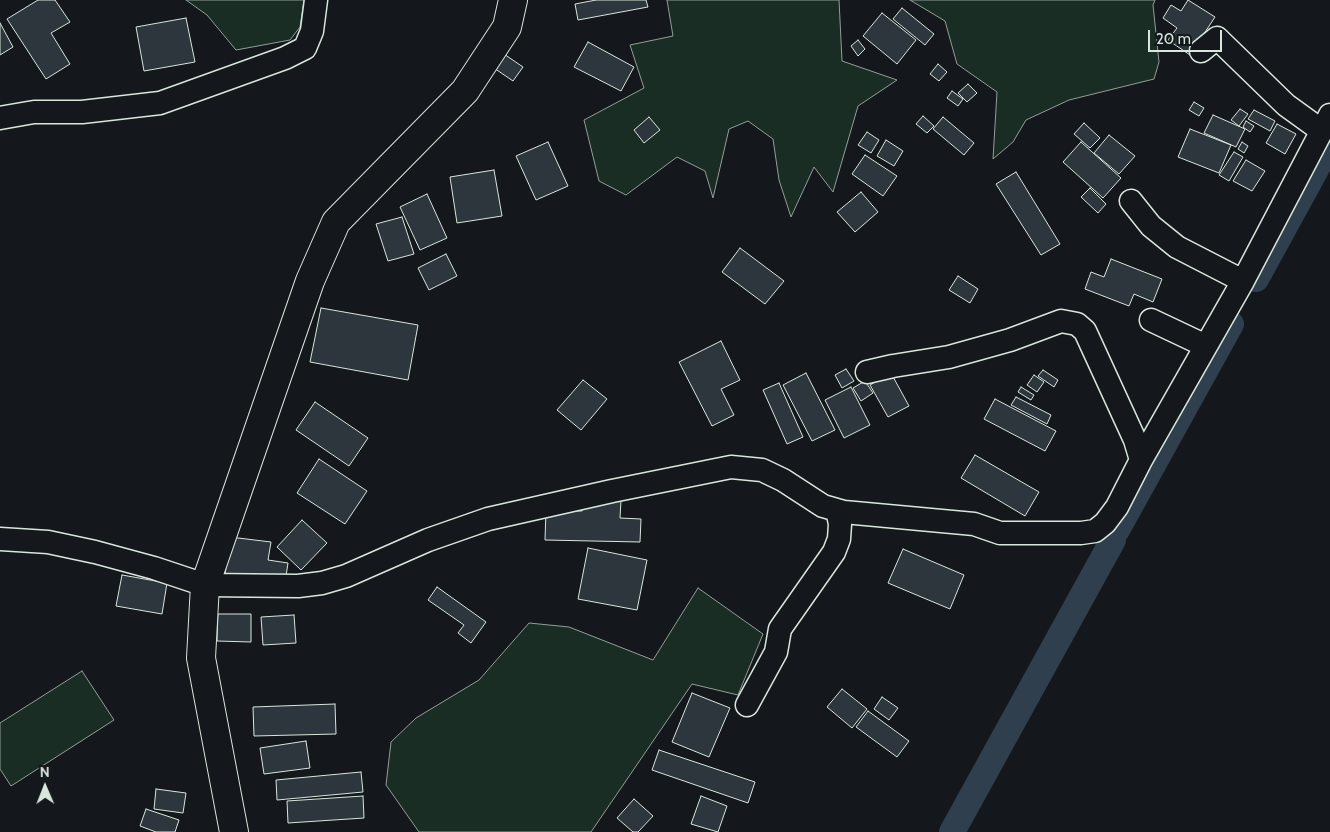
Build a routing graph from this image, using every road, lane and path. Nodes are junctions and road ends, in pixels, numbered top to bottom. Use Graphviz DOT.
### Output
graph roads {
  1 [pos="316,0"];
  2 [pos="513,0"];
  3 [pos="1201,51"];
  4 [pos="0,118"];
  5 [pos="1326,123"];
  6 [pos="1131,201"];
  7 [pos="1242,281"];
  8 [pos="1151,320"];
  9 [pos="1206,346"];
  10 [pos="867,372"];
  11 [pos="1141,460"];
  12 [pos="837,510"];
  13 [pos="0,539"];
  14 [pos="205,585"];
  15 [pos="747,705"];
  16 [pos="234,832"];
  1 -- 4 [label="street"];
  2 -- 14 [label="street"];
  3 -- 5 [label="street"];
  5 -- 7 [label="street"];
  6 -- 7 [label="street"];
  7 -- 9 [label="street"];
  8 -- 9 [label="street"];
  9 -- 11 [label="street"];
  10 -- 11 [label="street"];
  11 -- 12 [label="street"];
  12 -- 14 [label="street"];
  12 -- 15 [label="street"];
  13 -- 14 [label="street"];
  14 -- 16 [label="street"];
}
